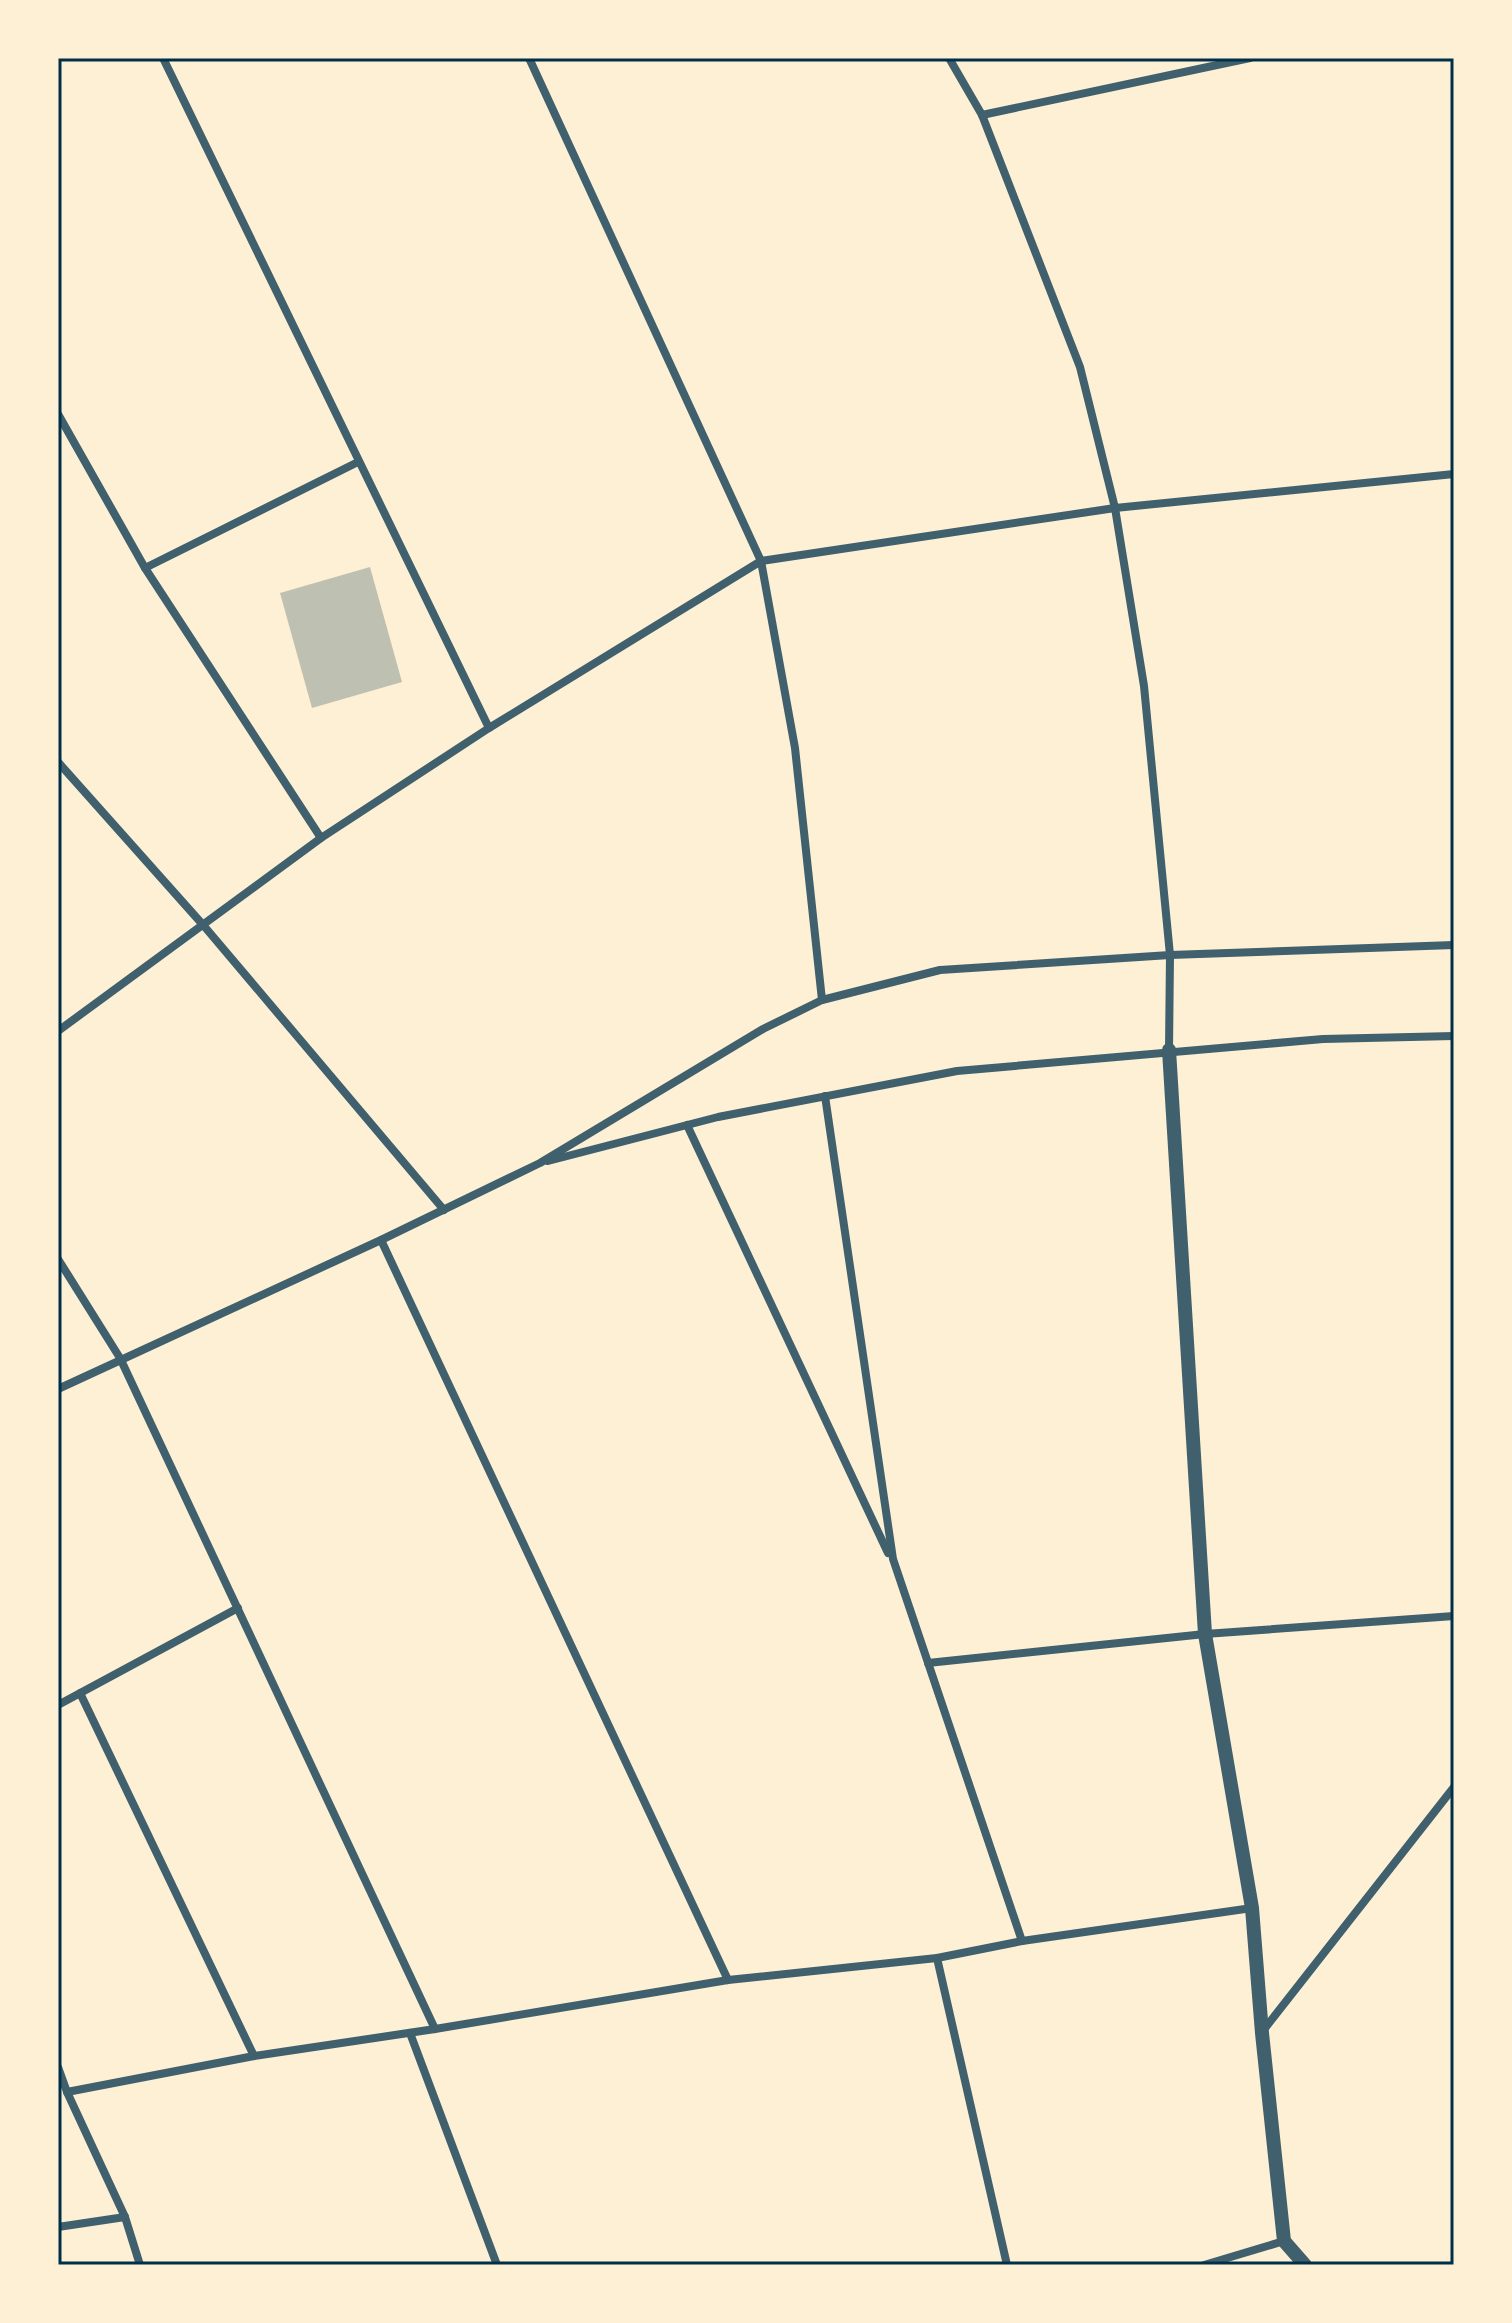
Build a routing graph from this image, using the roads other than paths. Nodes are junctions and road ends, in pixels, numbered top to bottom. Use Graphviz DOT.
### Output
graph roads {
  1 [pos="163,58"];
  2 [pos="529,58"];
  3 [pos="949,58"];
  4 [pos="1250,58"];
  5 [pos="982,115"];
  6 [pos="58,414"];
  7 [pos="358,462"];
  8 [pos="1454,474"];
  9 [pos="1115,508"];
  10 [pos="761,561"];
  11 [pos="145,568"];
  12 [pos="489,728"];
  13 [pos="58,762"];
  14 [pos="321,838"];
  15 [pos="204,926"];
  16 [pos="1454,945"];
  17 [pos="1170,955"];
  18 [pos="822,1000"];
  19 [pos="58,1031"];
  20 [pos="1454,1036"];
  21 [pos="1169,1050"];
  22 [pos="825,1096"];
  23 [pos="687,1125"];
  24 [pos="540,1163"];
  25 [pos="444,1210"];
  26 [pos="381,1240"];
  27 [pos="58,1259"];
  28 [pos="120,1358"];
  29 [pos="58,1389"];
  30 [pos="896,1569"];
  31 [pos="238,1608"];
  32 [pos="1454,1616"];
  33 [pos="1205,1634"];
  34 [pos="928,1663"];
  35 [pos="80,1693"];
  36 [pos="58,1705"];
  37 [pos="1454,1787"];
  38 [pos="1252,1908"];
  39 [pos="1022,1941"];
  40 [pos="937,1958"];
  41 [pos="728,1980"];
  42 [pos="435,2029"];
  43 [pos="410,2033"];
  44 [pos="1262,2033"];
  45 [pos="254,2056"];
  46 [pos="58,2067"];
  47 [pos="67,2092"];
  48 [pos="125,2217"];
  49 [pos="58,2227"];
  50 [pos="1284,2241"];
  51 [pos="140,2265"];
  52 [pos="497,2265"];
  53 [pos="1007,2265"];
  54 [pos="1204,2265"];
  55 [pos="1305,2265"];
  1 -- 7 [label="street"];
  2 -- 10 [label="street"];
  3 -- 5 [label="street"];
  4 -- 5 [label="street"];
  5 -- 9 [label="street"];
  6 -- 11 [label="street"];
  7 -- 11 [label="street"];
  7 -- 12 [label="street"];
  8 -- 9 [label="street"];
  9 -- 10 [label="street"];
  9 -- 17 [label="street"];
  10 -- 12 [label="street"];
  10 -- 18 [label="street"];
  11 -- 14 [label="street"];
  12 -- 14 [label="street"];
  13 -- 15 [label="street"];
  14 -- 15 [label="street"];
  15 -- 19 [label="street"];
  15 -- 25 [label="street"];
  16 -- 17 [label="street"];
  17 -- 18 [label="street"];
  17 -- 21 [label="street"];
  18 -- 24 [label="street"];
  20 -- 21 [label="street"];
  21 -- 22 [label="street"];
  21 -- 33 [label="street"];
  22 -- 23 [label="street"];
  22 -- 30 [label="street"];
  23 -- 24 [label="street"];
  23 -- 30 [label="street"];
  24 -- 25 [label="street"];
  25 -- 26 [label="street"];
  26 -- 28 [label="street"];
  26 -- 41 [label="street"];
  27 -- 28 [label="street"];
  28 -- 29 [label="street"];
  28 -- 31 [label="street"];
  30 -- 34 [label="street"];
  31 -- 35 [label="street"];
  31 -- 42 [label="street"];
  32 -- 33 [label="street"];
  33 -- 34 [label="street"];
  33 -- 38 [label="street"];
  34 -- 39 [label="street"];
  35 -- 36 [label="street"];
  35 -- 45 [label="street"];
  37 -- 44 [label="street"];
  38 -- 39 [label="street"];
  38 -- 44 [label="street"];
  39 -- 40 [label="street"];
  40 -- 41 [label="street"];
  40 -- 53 [label="street"];
  41 -- 42 [label="street"];
  42 -- 43 [label="street"];
  43 -- 45 [label="street"];
  43 -- 52 [label="street"];
  44 -- 50 [label="street"];
  45 -- 47 [label="street"];
  46 -- 47 [label="street"];
  47 -- 48 [label="street"];
  48 -- 49 [label="street"];
  48 -- 51 [label="street"];
  50 -- 54 [label="street"];
  50 -- 55 [label="street"];
}
